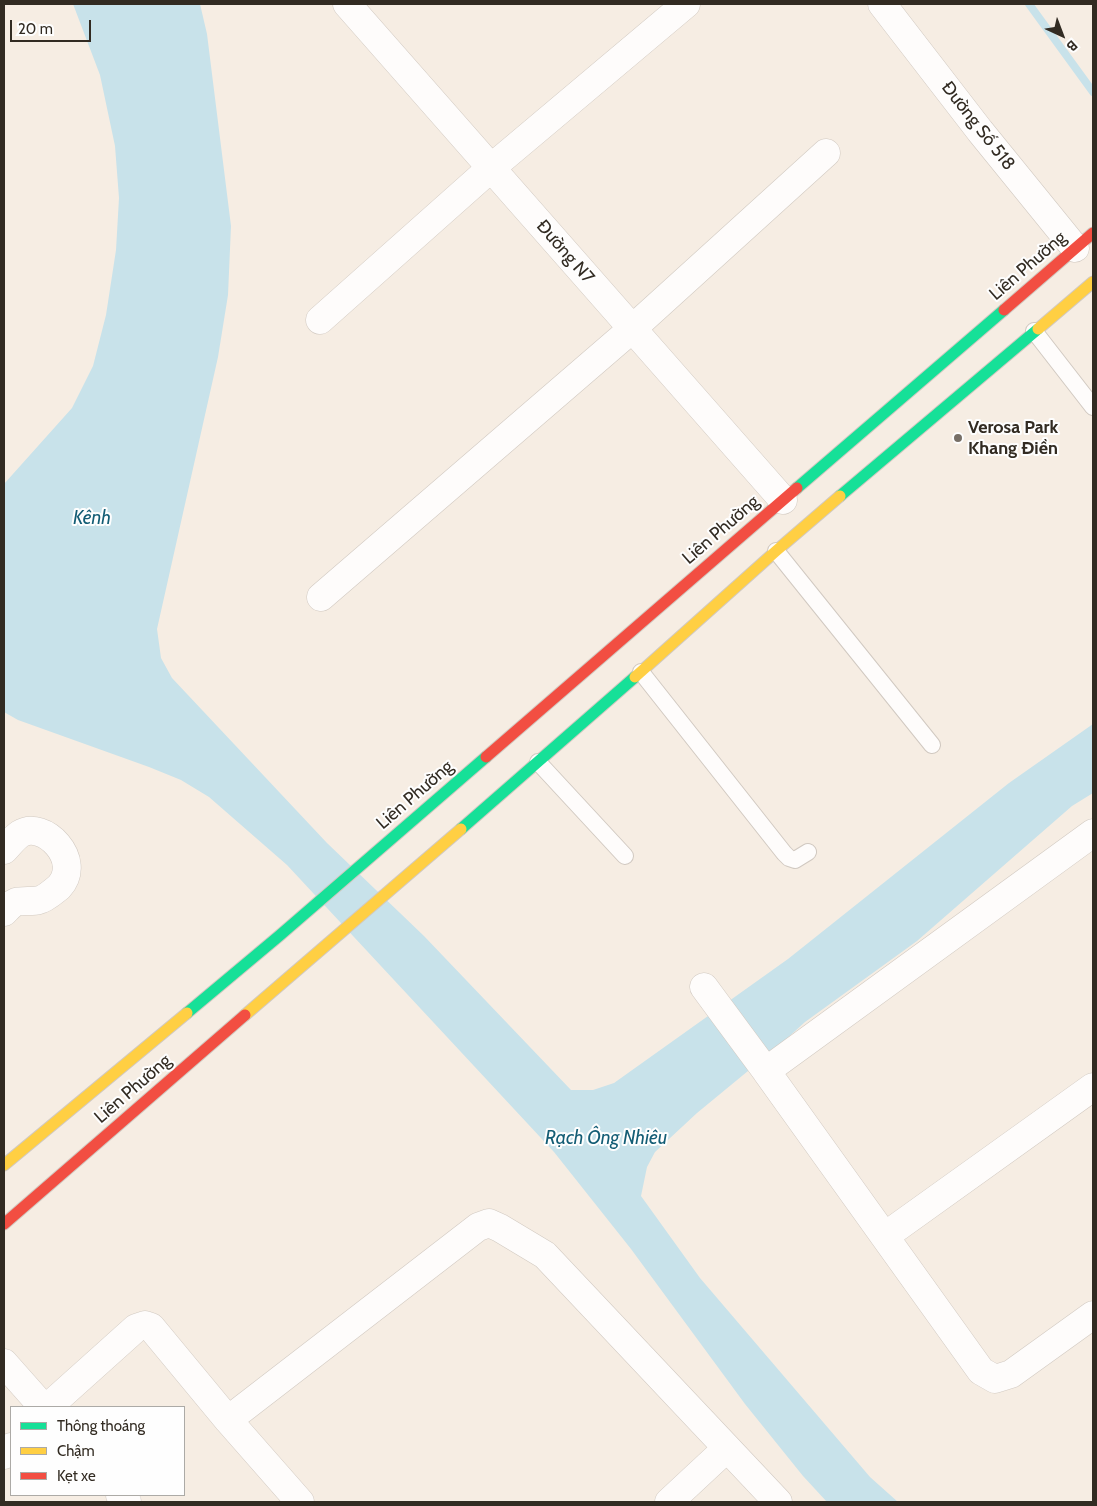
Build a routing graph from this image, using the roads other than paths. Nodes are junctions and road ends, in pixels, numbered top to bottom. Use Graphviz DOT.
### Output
graph roads {
  1 [pos="347,4"];
  2 [pos="686,4"];
  3 [pos="882,4"];
  4 [pos="826,153"];
  5 [pos="491,168"];
  6 [pos="1084,240"];
  7 [pos="1093,282"];
  8 [pos="320,320"];
  9 [pos="632,329"];
  10 [pos="1034,331"];
  11 [pos="1093,407"];
  12 [pos="783,500"];
  13 [pos="776,550"];
  14 [pos="321,597"];
  15 [pos="641,672"];
  16 [pos="932,745"];
  17 [pos="538,762"];
  18 [pos="1093,833"];
  19 [pos="4,850"];
  20 [pos="808,852"];
  21 [pos="625,856"];
  22 [pos="4,912"];
  23 [pos="704,987"];
  24 [pos="763,1067"];
  25 [pos="1093,1087"];
  26 [pos="4,1165"];
  27 [pos="4,1224"];
  28 [pos="885,1236"];
  29 [pos="1093,1315"];
  30 [pos="4,1363"];
  31 [pos="42,1406"];
  32 [pos="49,1406"];
  33 [pos="228,1420"];
  34 [pos="726,1449"];
  35 [pos="300,1502"];
  36 [pos="669,1502"];
  37 [pos="778,1502"];
  1 -- 5 [label="street, Đường N7"];
  2 -- 5 [label="street"];
  3 -- 6 [label="street, Đường Số 518"];
  4 -- 9 [label="street"];
  5 -- 8 [label="street"];
  5 -- 9 [label="street, Đường N7"];
  6 -- 12 [label="street, Liên Phường"];
  7 -- 10 [label="street"];
  9 -- 12 [label="street, Đường N7"];
  9 -- 14 [label="street"];
  10 -- 11 [label="lane"];
  10 -- 13 [label="street"];
  12 -- 26 [label="street, Liên Phường"];
  13 -- 15 [label="street"];
  13 -- 16 [label="lane"];
  15 -- 17 [label="street"];
  15 -- 20 [label="lane"];
  17 -- 21 [label="lane"];
  17 -- 27 [label="street, Liên Phường"];
  18 -- 24 [label="street"];
  19 -- 22 [label="street"];
  23 -- 24 [label="street"];
  24 -- 28 [label="street"];
  25 -- 28 [label="street"];
  28 -- 29 [label="street"];
  30 -- 31 [label="street"];
  32 -- 33 [label="street"];
  33 -- 34 [label="street"];
  33 -- 35 [label="street"];
  34 -- 36 [label="street"];
  34 -- 37 [label="street"];
}
